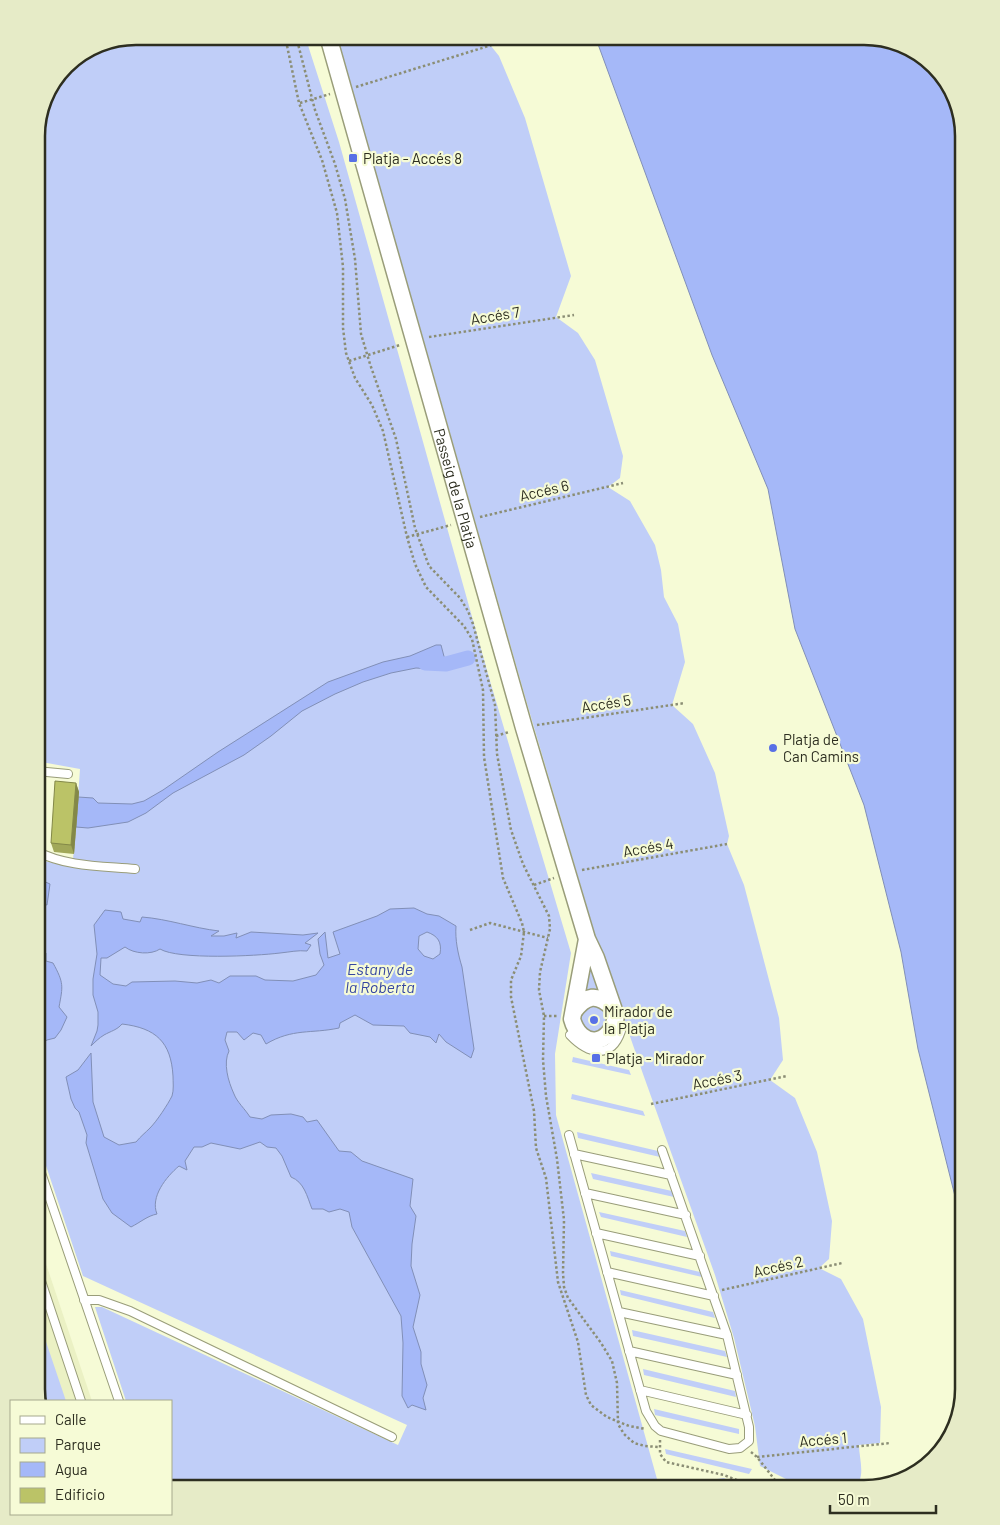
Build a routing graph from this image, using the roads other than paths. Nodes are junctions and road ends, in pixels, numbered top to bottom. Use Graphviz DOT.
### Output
graph roads {
  1 [pos="331,45"];
  2 [pos="45,772"];
  3 [pos="68,774"];
  4 [pos="45,856"];
  5 [pos="135,869"];
  6 [pos="587,939"];
  7 [pos="612,1007"];
  8 [pos="574,1011"];
  9 [pos="621,1031"];
  10 [pos="570,1035"];
  11 [pos="569,1135"];
  12 [pos="662,1150"];
  13 [pos="574,1154"];
  14 [pos="671,1174"];
  15 [pos="45,1185"];
  16 [pos="586,1194"];
  17 [pos="686,1216"];
  18 [pos="596,1233"];
  19 [pos="700,1256"];
  20 [pos="607,1272"];
  21 [pos="45,1293"];
  22 [pos="716,1293"];
  23 [pos="84,1300"];
  24 [pos="618,1312"];
  25 [pos="727,1335"];
  26 [pos="629,1351"];
  27 [pos="737,1375"];
  28 [pos="640,1390"];
  29 [pos="81,1400"];
  30 [pos="119,1400"];
  31 [pos="747,1415"];
  32 [pos="392,1437"];
  1 -- 6 [label="street, Passeig de la Platja"];
  2 -- 3 [label="lane"];
  4 -- 5 [label="lane"];
  6 -- 7 [label="street, Passeig de la Platja"];
  6 -- 8 [label="street, Passeig de la Platja"];
  7 -- 8 [label="street"];
  7 -- 8 [label="street, Passeig de la Platja"];
  9 -- 10 [label="lane"];
  11 -- 13 [label="lane"];
  12 -- 14 [label="lane"];
  13 -- 14 [label="lane"];
  13 -- 16 [label="lane"];
  14 -- 17 [label="lane"];
  15 -- 23 [label="lane"];
  16 -- 17 [label="lane"];
  16 -- 18 [label="lane"];
  17 -- 19 [label="lane"];
  18 -- 19 [label="lane"];
  18 -- 20 [label="lane"];
  19 -- 22 [label="lane"];
  20 -- 22 [label="lane"];
  20 -- 24 [label="lane"];
  21 -- 29 [label="lane"];
  22 -- 25 [label="lane"];
  23 -- 30 [label="lane"];
  23 -- 32 [label="lane"];
  24 -- 25 [label="lane"];
  24 -- 26 [label="lane"];
  25 -- 27 [label="lane"];
  26 -- 27 [label="lane"];
  26 -- 28 [label="lane"];
  27 -- 31 [label="lane"];
  28 -- 31 [label="lane"];
  28 -- 31 [label="lane"];
}
